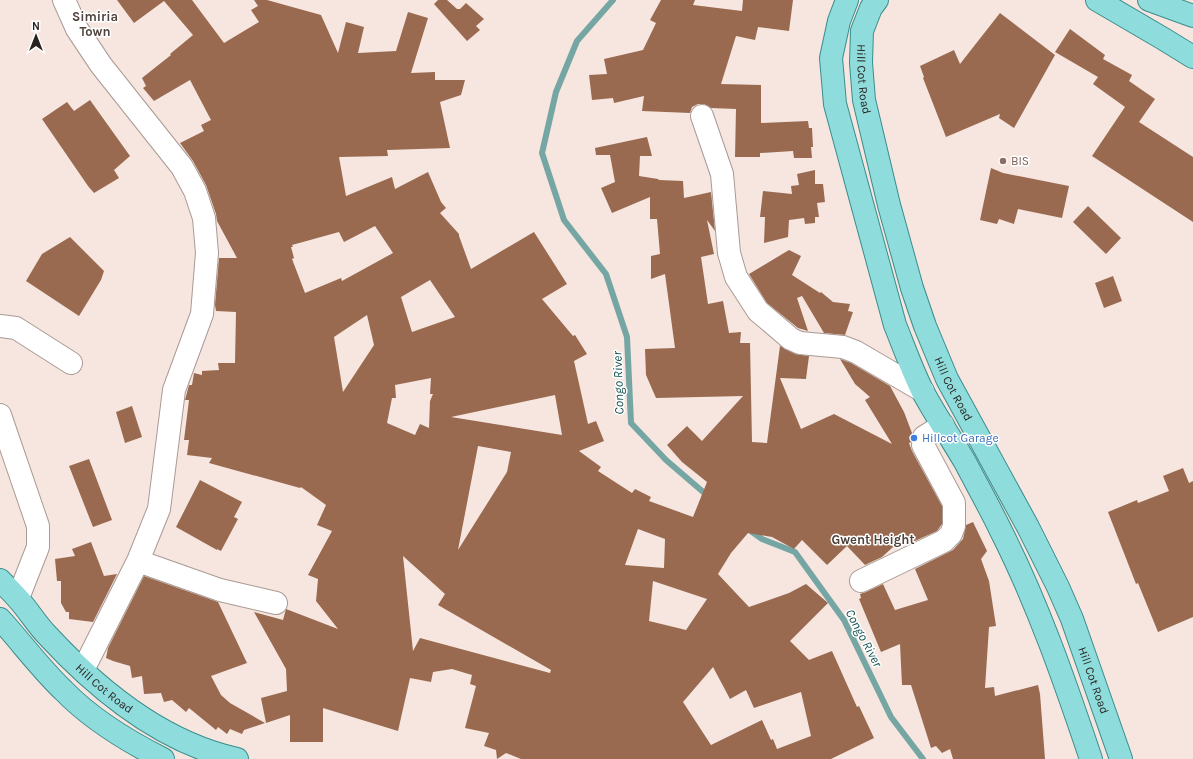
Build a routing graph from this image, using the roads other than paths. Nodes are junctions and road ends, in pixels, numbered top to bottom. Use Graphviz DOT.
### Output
graph roads {
  1 [pos="64,0"];
  2 [pos="847,0"];
  3 [pos="877,0"];
  4 [pos="1097,0"];
  5 [pos="1149,0"];
  6 [pos="1193,16"];
  7 [pos="1193,58"];
  8 [pos="702,116"];
  9 [pos="0,326"];
  10 [pos="71,362"];
  11 [pos="923,391"];
  12 [pos="0,415"];
  13 [pos="943,425"];
  14 [pos="138,561"];
  15 [pos="0,580"];
  16 [pos="861,581"];
  17 [pos="18,598"];
  18 [pos="276,603"];
  19 [pos="0,619"];
  20 [pos="83,670"];
  21 [pos="163,759"];
  22 [pos="237,759"];
  23 [pos="1091,759"];
  24 [pos="1121,759"];
  1 -- 14 [label="street"];
  2 -- 11 [label="main road"];
  3 -- 24 [label="main road, Hill Cot Road"];
  4 -- 7 [label="main road"];
  5 -- 6 [label="main road"];
  8 -- 11 [label="street"];
  9 -- 10 [label="street"];
  11 -- 13 [label="main road"];
  12 -- 17 [label="street"];
  13 -- 16 [label="street"];
  13 -- 23 [label="main road"];
  14 -- 18 [label="street"];
  14 -- 20 [label="street"];
  15 -- 17 [label="main road, Hill Cot Road"];
  17 -- 20 [label="main road, Hill Cot Road"];
  19 -- 21 [label="main road"];
  20 -- 22 [label="main road, Hill Cot Road"];
}
